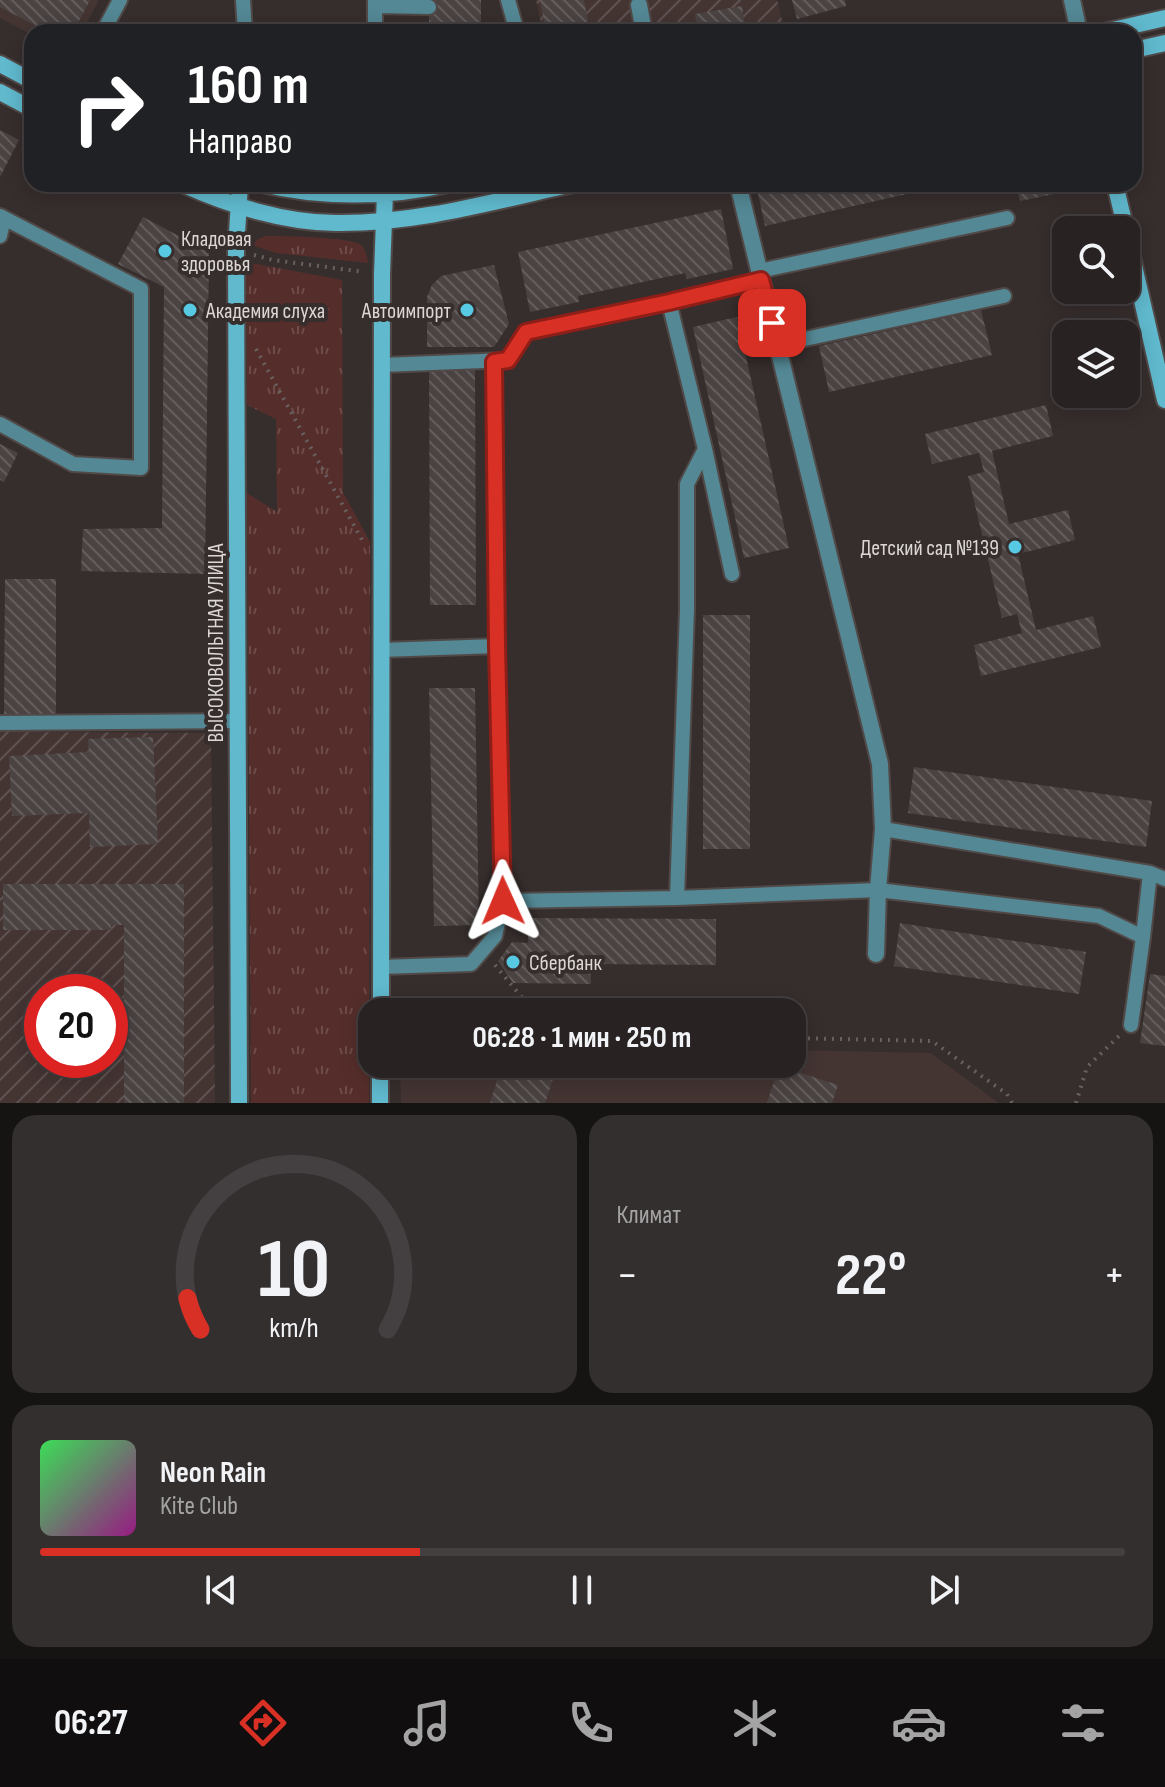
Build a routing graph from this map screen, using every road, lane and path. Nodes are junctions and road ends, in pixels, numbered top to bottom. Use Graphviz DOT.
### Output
graph roads {
  1 [pos="120,0"];
  2 [pos="243,0"];
  3 [pos="508,0"];
  4 [pos="1072,0"];
  5 [pos="375,3"];
  6 [pos="639,5"];
  7 [pos="429,7"];
  8 [pos="1165,18"];
  9 [pos="107,24"];
  10 [pos="244,24"];
  11 [pos="375,24"];
  12 [pos="515,24"];
  13 [pos="643,24"];
  14 [pos="1077,24"];
  15 [pos="1139,24"];
  16 [pos="1165,43"];
  17 [pos="1142,48"];
  18 [pos="0,64"];
  19 [pos="24,77"];
  20 [pos="0,92"];
  21 [pos="24,105"];
  22 [pos="199,192"];
  23 [pos="239,192"];
  24 [pos="315,192"];
  25 [pos="392,192"];
  26 [pos="537,192"];
  27 [pos="740,192"];
  28 [pos="1117,192"];
  29 [pos="385,193"];
  30 [pos="238,206"];
  31 [pos="1123,216"];
  32 [pos="2,217"];
  33 [pos="1007,218"];
  34 [pos="384,220"];
  35 [pos="0,236"];
  36 [pos="236,250"];
  37 [pos="382,274"];
  38 [pos="760,275"];
  39 [pos="1140,286"];
  40 [pos="1004,296"];
  41 [pos="669,302"];
  42 [pos="777,345"];
  43 [pos="255,346"];
  44 [pos="494,362"];
  45 [pos="382,365"];
  46 [pos="1162,374"];
  47 [pos="1165,400"];
  48 [pos="0,424"];
  49 [pos="705,449"];
  50 [pos="365,545"];
  51 [pos="732,574"];
  52 [pos="497,646"];
  53 [pos="381,650"];
  54 [pos="237,721"];
  55 [pos="0,723"];
  56 [pos="883,829"];
  57 [pos="1150,873"];
  58 [pos="1165,879"];
  59 [pos="878,890"];
  60 [pos="677,898"];
  61 [pos="503,901"];
  62 [pos="1143,937"];
  63 [pos="876,954"];
  64 [pos="471,964"];
  65 [pos="381,967"];
  66 [pos="381,998"];
  67 [pos="522,998"];
  68 [pos="1131,1025"];
  69 [pos="806,1038"];
  70 [pos="380,1078"];
  71 [pos="239,1103"];
  72 [pos="380,1103"];
  73 [pos="1012,1103"];
  74 [pos="1076,1103"];
  1 -- 9 [label="lane"];
  2 -- 10 [label="lane"];
  3 -- 12 [label="lane"];
  4 -- 14 [label="street"];
  5 -- 7 [label="lane"];
  5 -- 11 [label="lane"];
  6 -- 13 [label="street"];
  8 -- 15 [label="street"];
  16 -- 17 [label="street"];
  18 -- 19 [label="street"];
  20 -- 21 [label="street"];
  22 -- 30 [label="street"];
  23 -- 30 [label="street, ВЫСОКОВОЛЬТНАЯ УЛИЦА"];
  24 -- 29 [label="street"];
  25 -- 29 [label="street"];
  26 -- 34 [label="street"];
  27 -- 38 [label="street"];
  28 -- 31 [label="street"];
  29 -- 34 [label="street"];
  30 -- 34 [label="street"];
  30 -- 36 [label="street, ВЫСОКОВОЛЬТНАЯ УЛИЦА"];
  32 -- 35 [label="lane"];
  32 -- 48 [label="lane"];
  33 -- 38 [label="lane"];
  34 -- 37 [label="street"];
  36 -- 37 [label="path"];
  36 -- 54 [label="street, ВЫСОКОВОЛЬТНАЯ УЛИЦА"];
  37 -- 45 [label="street"];
  38 -- 41 [label="lane"];
  38 -- 42 [label="street"];
  39 -- 46 [label="street"];
  40 -- 42 [label="lane"];
  41 -- 44 [label="lane"];
  41 -- 49 [label="lane"];
  42 -- 56 [label="street"];
  43 -- 50 [label="path"];
  44 -- 45 [label="lane"];
  44 -- 52 [label="lane"];
  45 -- 53 [label="street"];
  46 -- 47 [label="street"];
  49 -- 51 [label="lane"];
  49 -- 60 [label="lane"];
  52 -- 53 [label="lane"];
  52 -- 61 [label="lane"];
  53 -- 65 [label="street"];
  54 -- 55 [label="lane"];
  54 -- 71 [label="street, ВЫСОКОВОЛЬТНАЯ УЛИЦА"];
  56 -- 57 [label="lane"];
  56 -- 59 [label="street"];
  57 -- 58 [label="lane"];
  57 -- 62 [label="lane"];
  59 -- 60 [label="lane"];
  59 -- 62 [label="lane"];
  59 -- 63 [label="street"];
  60 -- 61 [label="lane"];
  61 -- 64 [label="lane"];
  62 -- 68 [label="lane"];
  64 -- 65 [label="lane"];
  64 -- 67 [label="path"];
  65 -- 66 [label="street"];
  68 -- 74 [label="path"];
  69 -- 73 [label="path"];
  70 -- 72 [label="street"];
}
